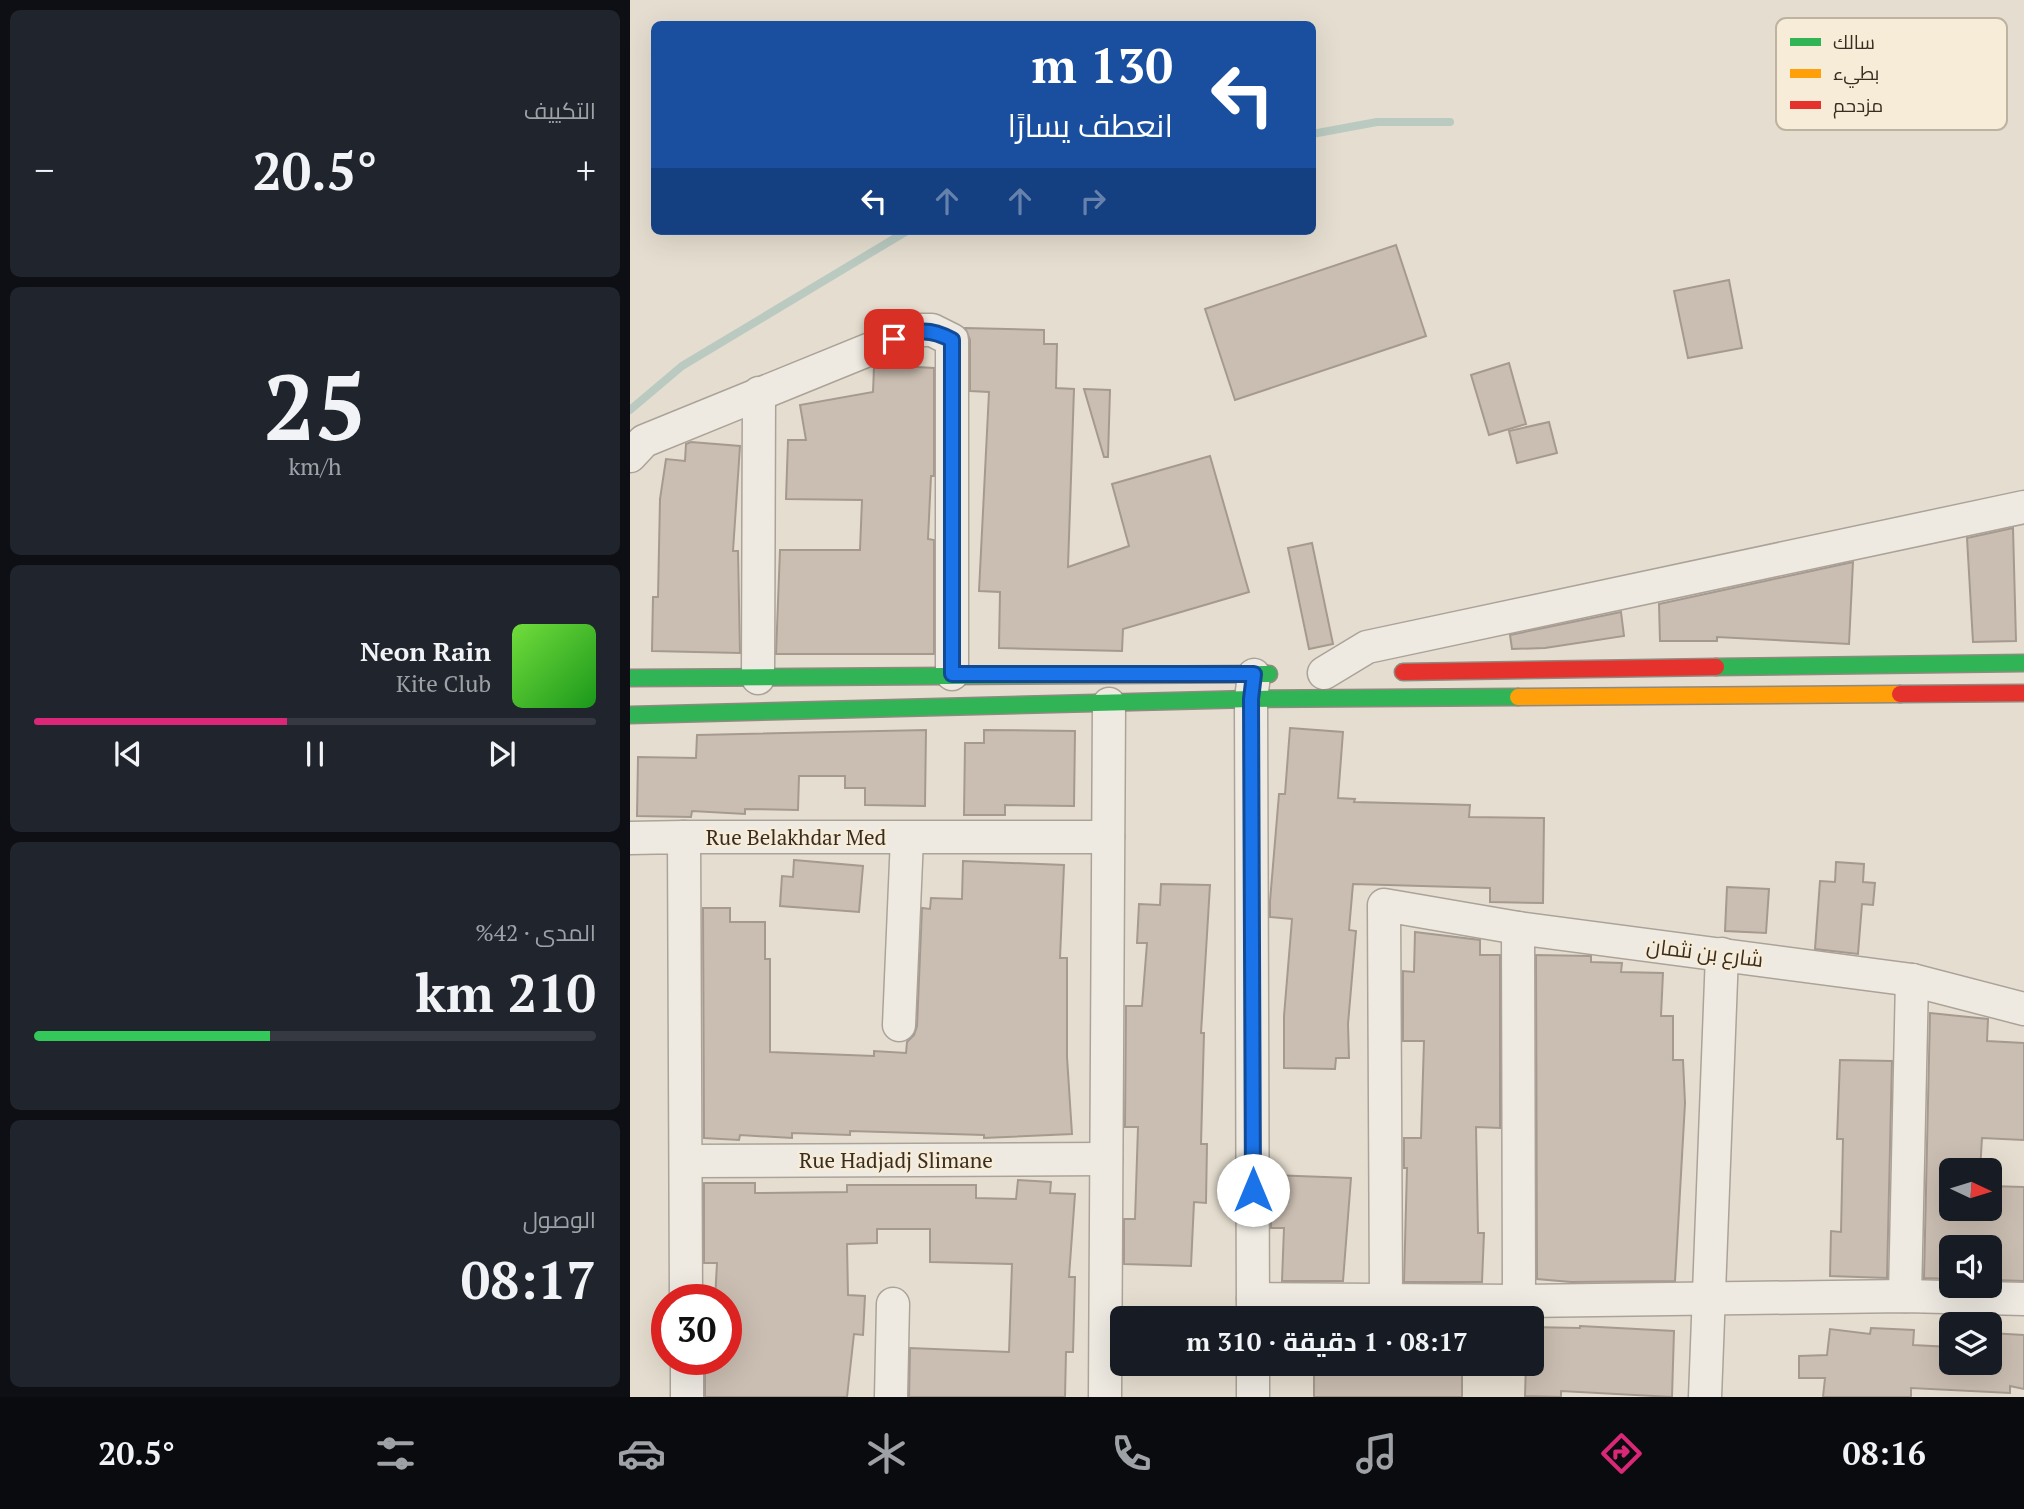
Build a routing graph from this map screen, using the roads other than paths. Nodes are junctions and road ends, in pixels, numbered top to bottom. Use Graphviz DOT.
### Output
graph roads {
  1 [pos="759,393"];
  2 [pos="630,456"];
  3 [pos="2024,507"];
  4 [pos="2024,663"];
  5 [pos="1393,672"];
  6 [pos="1289,673"];
  7 [pos="1330,673"];
  8 [pos="952,674"];
  9 [pos="630,678"];
  10 [pos="758,678"];
  11 [pos="1252,686"];
  12 [pos="2024,693"];
  13 [pos="1109,704"];
  14 [pos="630,715"];
  15 [pos="684,837"];
  16 [pos="1108,837"];
  17 [pos="630,838"];
  18 [pos="907,838"];
  19 [pos="1518,928"];
  20 [pos="1722,954"];
  21 [pos="1912,980"];
  22 [pos="2024,1009"];
  23 [pos="898,1025"];
  24 [pos="1106,1158"];
  25 [pos="686,1161"];
  26 [pos="686,1284"];
  27 [pos="1905,1296"];
  28 [pos="1707,1298"];
  29 [pos="2024,1299"];
  30 [pos="1386,1300"];
  31 [pos="1519,1301"];
  32 [pos="893,1304"];
  33 [pos="1253,1306"];
  34 [pos="1286,1306"];
  35 [pos="687,1375"];
  36 [pos="1253,1376"];
  37 [pos="687,1397"];
  38 [pos="891,1397"];
  39 [pos="1105,1397"];
  40 [pos="1253,1397"];
  41 [pos="1705,1397"];
  1 -- 2 [label="street"];
  1 -- 8 [label="street"];
  1 -- 10 [label="street"];
  3 -- 7 [label="street"];
  4 -- 5 [label="main road"];
  6 -- 11 [label="main road"];
  8 -- 10 [label="main road"];
  8 -- 11 [label="main road"];
  9 -- 10 [label="main road"];
  11 -- 12 [label="main road"];
  11 -- 13 [label="main road"];
  11 -- 33 [label="street"];
  13 -- 14 [label="main road"];
  13 -- 16 [label="street"];
  15 -- 17 [label="street, Rue Belakhdar Med"];
  15 -- 18 [label="street, Rue Belakhdar Med"];
  15 -- 25 [label="street"];
  16 -- 18 [label="street, Rue Belakhdar Med"];
  16 -- 24 [label="street"];
  18 -- 23 [label="street, Rue Belakhdar Med"];
  19 -- 20 [label="street, شارع بن نثمان"];
  19 -- 30 [label="street, شارع بن نثمان"];
  19 -- 31 [label="street"];
  20 -- 21 [label="street, شارع بن نثمان"];
  20 -- 28 [label="street"];
  21 -- 22 [label="street, شارع بن نثمان"];
  21 -- 27 [label="street"];
  24 -- 25 [label="street, Rue Hadjadj Slimane"];
  24 -- 39 [label="street"];
  25 -- 26 [label="street"];
  27 -- 28 [label="street"];
  27 -- 29 [label="street"];
  28 -- 31 [label="street"];
  28 -- 41 [label="street"];
  30 -- 31 [label="street"];
  30 -- 34 [label="street"];
  32 -- 38 [label="street"];
  35 -- 37 [label="street"];
  36 -- 40 [label="street"];
}
